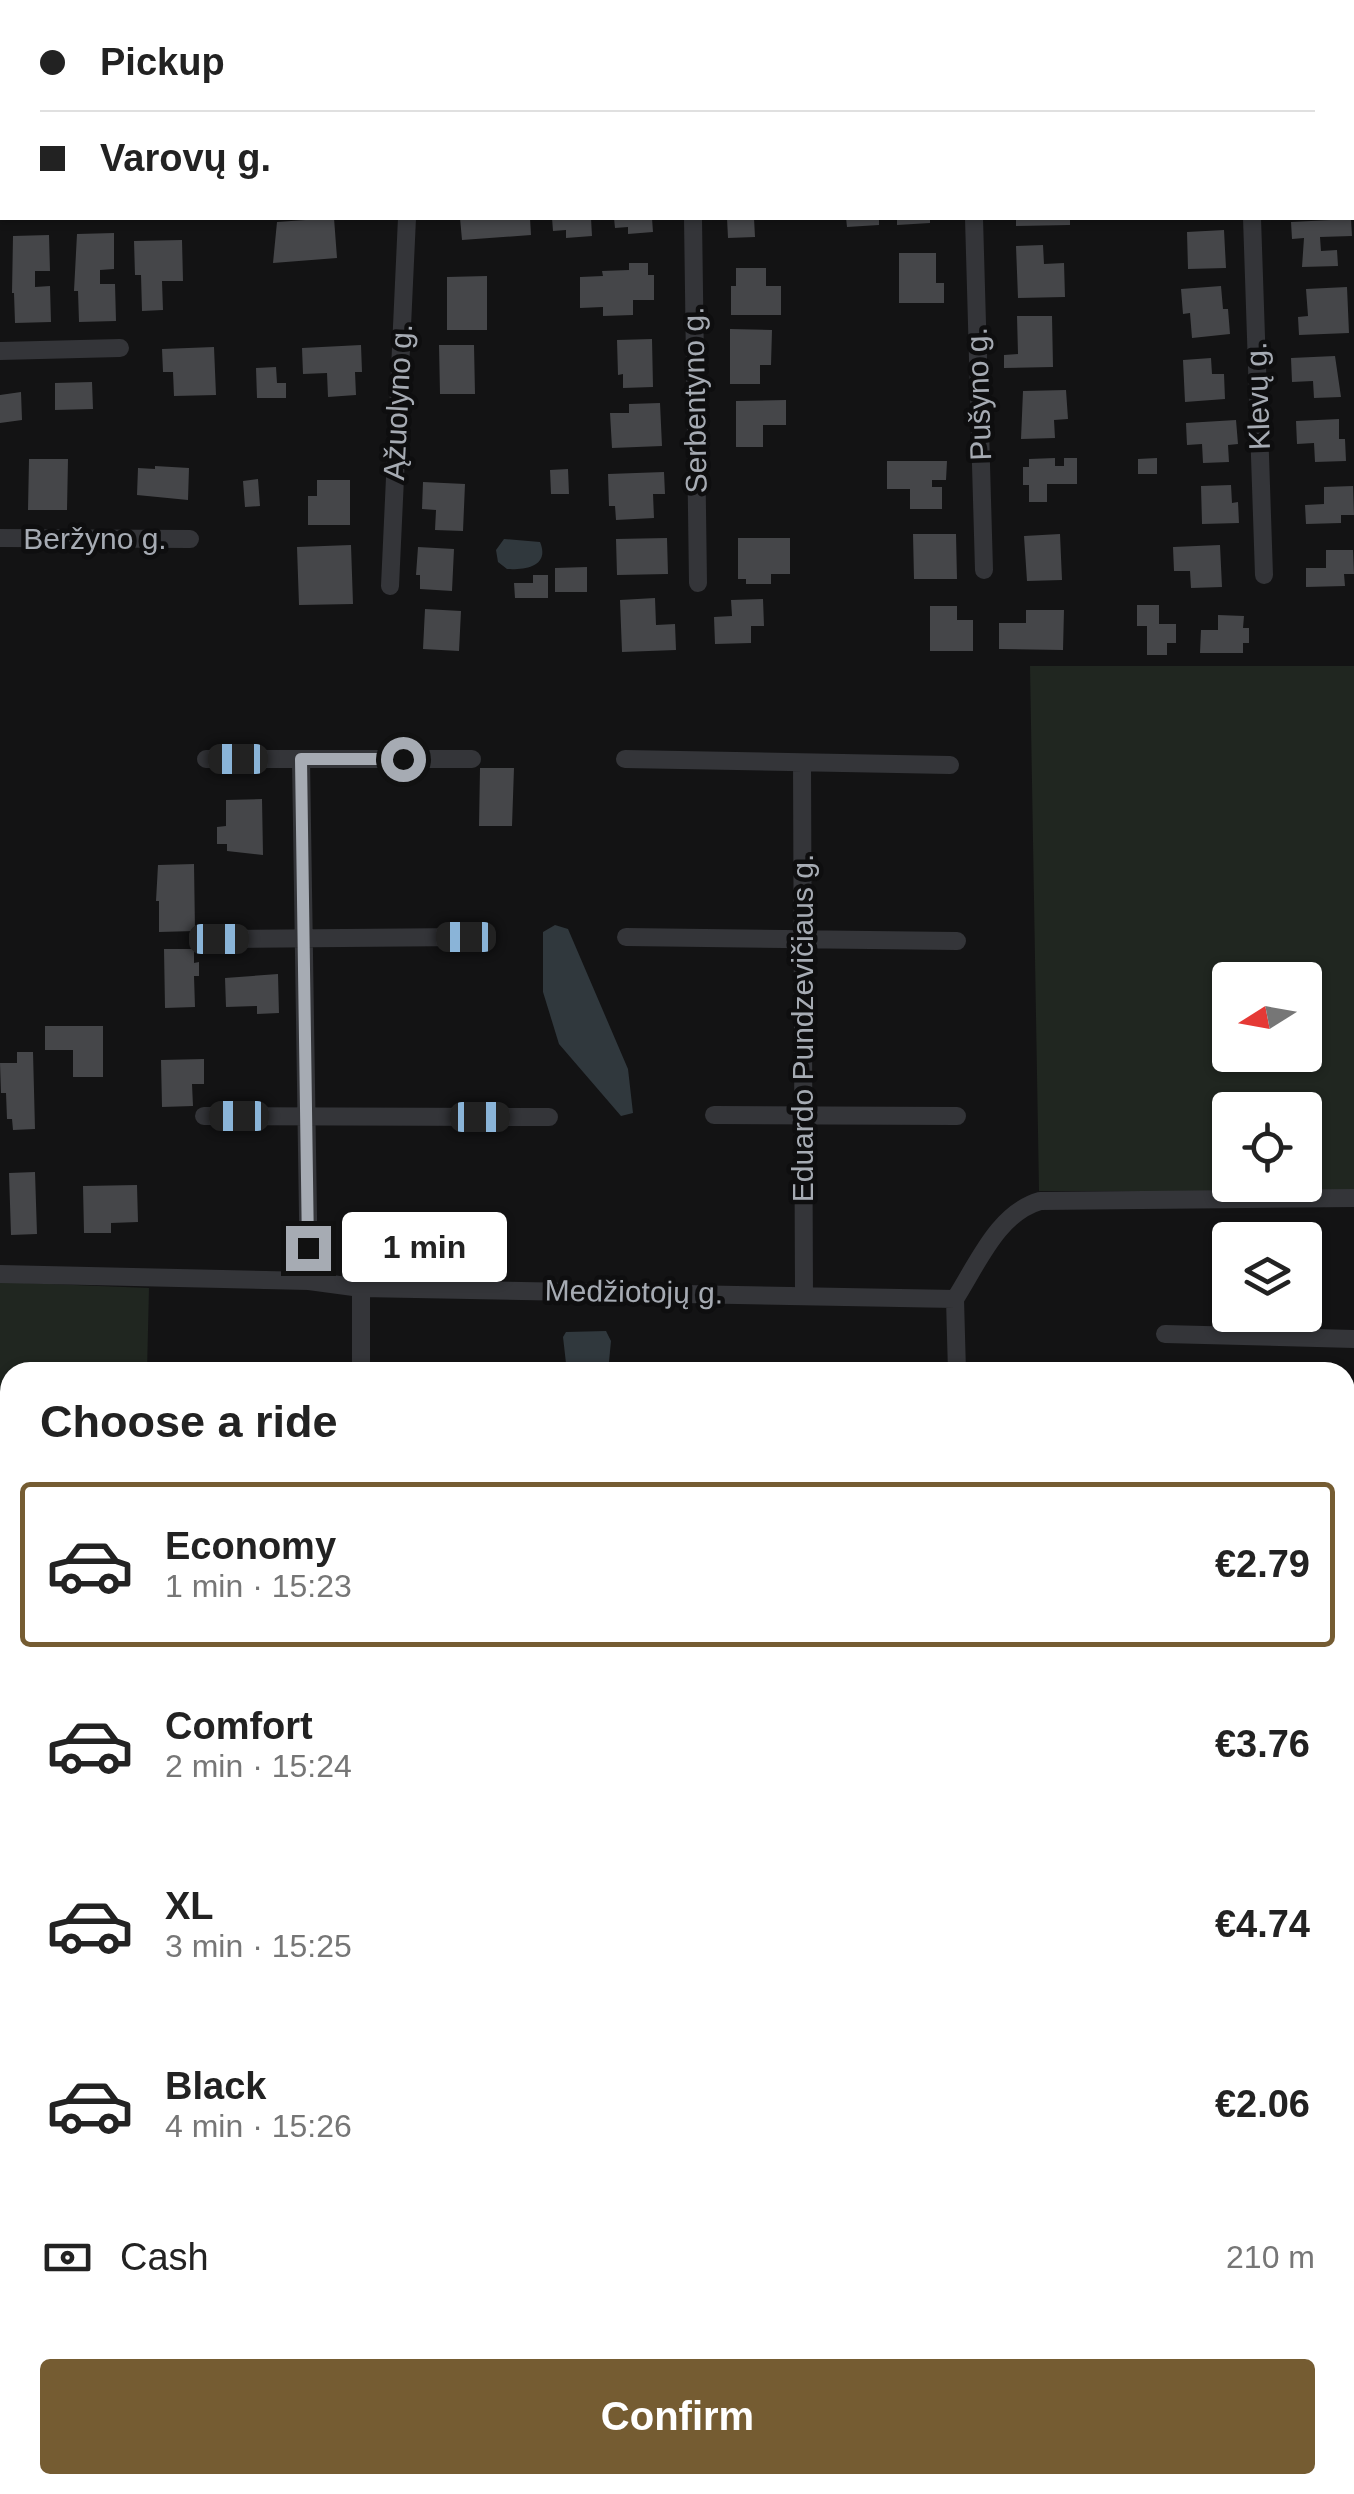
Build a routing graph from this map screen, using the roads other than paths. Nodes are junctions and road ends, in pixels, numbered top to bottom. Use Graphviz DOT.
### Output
graph roads {
  1 [pos="407,220"];
  2 [pos="693,220"];
  3 [pos="974,220"];
  4 [pos="1252,220"];
  5 [pos="120,348"];
  6 [pos="0,351"];
  7 [pos="0,538"];
  8 [pos="190,539"];
  9 [pos="984,570"];
  10 [pos="1264,574"];
  11 [pos="698,582"];
  12 [pos="390,586"];
  13 [pos="206,759"];
  14 [pos="301,759"];
  15 [pos="472,759"];
  16 [pos="625,759"];
  17 [pos="802,762"];
  18 [pos="950,765"];
  19 [pos="466,937"];
  20 [pos="626,937"];
  21 [pos="306,938"];
  22 [pos="219,939"];
  23 [pos="802,939"];
  24 [pos="958,940"];
  25 [pos="714,1114"];
  26 [pos="802,1115"];
  27 [pos="204,1116"];
  28 [pos="308,1116"];
  29 [pos="957,1116"];
  30 [pos="550,1117"];
  31 [pos="1354,1198"];
  32 [pos="0,1274"];
  33 [pos="309,1281"];
  34 [pos="361,1288"];
  35 [pos="804,1294"];
  36 [pos="955,1299"];
  37 [pos="1165,1334"];
  38 [pos="1354,1339"];
  39 [pos="361,1362"];
  40 [pos="957,1362"];
  1 -- 12 [label="street, Ąžuolyno g."];
  2 -- 11 [label="street, Serbentyno g."];
  3 -- 9 [label="street, Pušyno g."];
  4 -- 10 [label="street, Klevų g."];
  5 -- 6 [label="street"];
  7 -- 8 [label="street, Beržyno g."];
  13 -- 14 [label="street"];
  14 -- 15 [label="street"];
  14 -- 21 [label="street"];
  16 -- 17 [label="street"];
  17 -- 18 [label="street"];
  17 -- 23 [label="street, Eduardo Pundzevičiaus g."];
  19 -- 21 [label="street"];
  20 -- 23 [label="street"];
  21 -- 22 [label="street"];
  21 -- 28 [label="street"];
  23 -- 24 [label="street"];
  23 -- 26 [label="street, Eduardo Pundzevičiaus g."];
  25 -- 26 [label="street"];
  26 -- 29 [label="street"];
  26 -- 35 [label="street, Eduardo Pundzevičiaus g."];
  27 -- 28 [label="street"];
  28 -- 30 [label="street"];
  28 -- 33 [label="street"];
  31 -- 36 [label="street"];
  32 -- 33 [label="street, Medžiotojų g."];
  33 -- 34 [label="street, Medžiotojų g."];
  34 -- 35 [label="street, Medžiotojų g."];
  34 -- 39 [label="street"];
  35 -- 36 [label="street, Medžiotojų g."];
  36 -- 40 [label="street"];
  37 -- 38 [label="street"];
}
